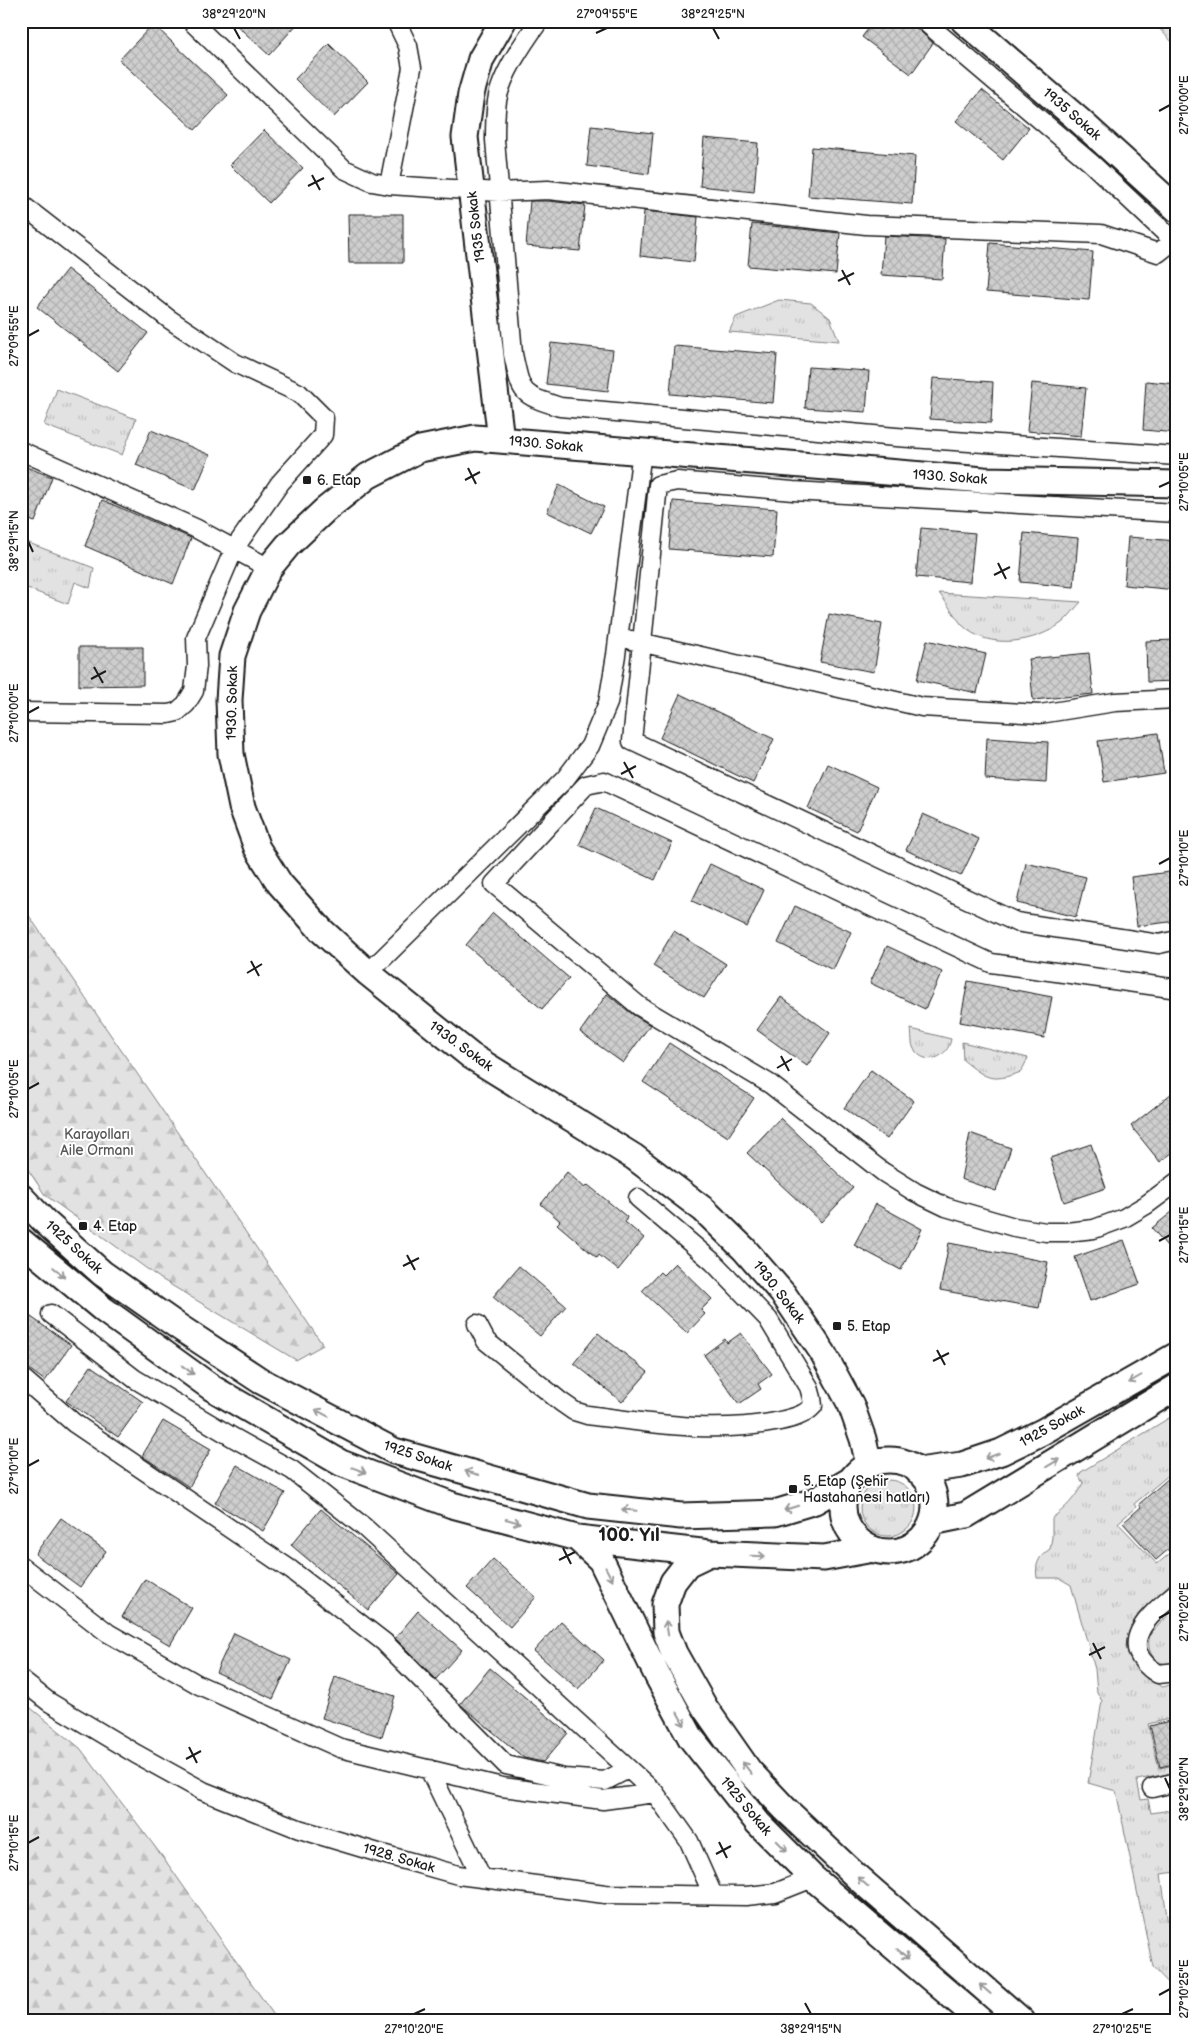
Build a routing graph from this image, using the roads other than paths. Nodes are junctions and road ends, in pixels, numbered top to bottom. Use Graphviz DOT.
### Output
graph roads {
  1 [pos="192,21"];
  2 [pos="396,21"];
  3 [pos="503,21"];
  4 [pos="539,21"];
  5 [pos="924,21"];
  6 [pos="964,21"];
  7 [pos="389,185"];
  8 [pos="471,190"];
  9 [pos="499,192"];
  10 [pos="21,204"];
  11 [pos="1177,210"];
  12 [pos="1176,241"];
  13 [pos="501,440"];
  14 [pos="21,451"];
  15 [pos="642,451"];
  16 [pos="1177,456"];
  17 [pos="1177,484"];
  18 [pos="1177,513"];
  19 [pos="234,549"];
  20 [pos="269,568"];
  21 [pos="618,637"];
  22 [pos="642,643"];
  23 [pos="1177,699"];
  24 [pos="21,712"];
  25 [pos="476,866"];
  26 [pos="494,884"];
  27 [pos="1177,940"];
  28 [pos="368,973"];
  29 [pos="1177,986"];
  30 [pos="1177,1182"];
  31 [pos="21,1197"];
  32 [pos="638,1198"];
  33 [pos="736,1240"];
  34 [pos="21,1241"];
  35 [pos="713,1262"];
  36 [pos="51,1314"];
  37 [pos="477,1324"];
  38 [pos="1177,1355"];
  39 [pos="21,1378"];
  40 [pos="1177,1387"];
  41 [pos="918,1471"];
  42 [pos="860,1472"];
  43 [pos="932,1522"];
  44 [pos="577,1538"];
  45 [pos="873,1549"];
  46 [pos="710,1553"];
  47 [pos="21,1566"];
  48 [pos="1177,1592"];
  49 [pos="1177,1672"];
  50 [pos="21,1680"];
  51 [pos="429,1769"];
  52 [pos="628,1769"];
  53 [pos="1177,1782"];
  54 [pos="1152,1788"];
  55 [pos="655,1793"];
  56 [pos="482,1878"];
  57 [pos="813,1878"];
  58 [pos="713,1895"];
  59 [pos="981,2021"];
  60 [pos="1022,2021"];
  1 -- 7 [label="street"];
  2 -- 7 [label="street"];
  3 -- 8 [label="main road, 1935 Sokak"];
  4 -- 9 [label="street"];
  5 -- 12 [label="street"];
  6 -- 11 [label="main road, 1935 Sokak"];
  7 -- 8 [label="street"];
  8 -- 9 [label="street"];
  8 -- 13 [label="main road, 1935 Sokak"];
  9 -- 12 [label="street"];
  9 -- 16 [label="street"];
  10 -- 19 [label="street"];
  13 -- 15 [label="main road, 1930. Sokak"];
  13 -- 20 [label="main road, 1930. Sokak"];
  14 -- 19 [label="street"];
  15 -- 17 [label="main road, 1930. Sokak"];
  15 -- 21 [label="street"];
  18 -- 22 [label="street"];
  19 -- 20 [label="street"];
  19 -- 24 [label="street"];
  20 -- 28 [label="main road, 1930. Sokak"];
  21 -- 22 [label="street"];
  21 -- 25 [label="street"];
  22 -- 23 [label="street"];
  22 -- 27 [label="street"];
  25 -- 26 [label="street"];
  25 -- 28 [label="street"];
  26 -- 29 [label="street"];
  26 -- 30 [label="street"];
  28 -- 33 [label="main road, 1930. Sokak"];
  42 -- 31 [label="main road, 1925 Sokak, one-way"];
  32 -- 35 [label="street"];
  33 -- 35 [label="street"];
  33 -- 42 [label="main road, 1930. Sokak"];
  34 -- 44 [label="main road, 1925 Sokak, one-way"];
  35 -- 37 [label="street"];
  36 -- 52 [label="street"];
  38 -- 41 [label="main road, 1925 Sokak, one-way"];
  39 -- 52 [label="street"];
  43 -- 40 [label="main road, one-way"];
  41 -- 42 [label="main road"];
  41 -- 43 [label="main road"];
  42 -- 45 [label="main road"];
  43 -- 45 [label="main road"];
  44 -- 46 [label="main road, 1925 Sokak"];
  44 -- 57 [label="main road, 1925 Sokak, one-way"];
  46 -- 45 [label="main road, 1925 Sokak, one-way"];
  60 -- 46 [label="main road, 1925 Sokak, one-way"];
  47 -- 51 [label="street"];
  48 -- 49 [label="street"];
  50 -- 56 [label="street, 1928. Sokak"];
  51 -- 55 [label="street"];
  51 -- 56 [label="street"];
  52 -- 55 [label="street"];
  53 -- 54 [label="street"];
  55 -- 58 [label="street"];
  56 -- 58 [label="street, 1928. Sokak"];
  57 -- 58 [label="street, 1928. Sokak"];
  57 -- 59 [label="main road, 1925 Sokak, one-way"];
}
